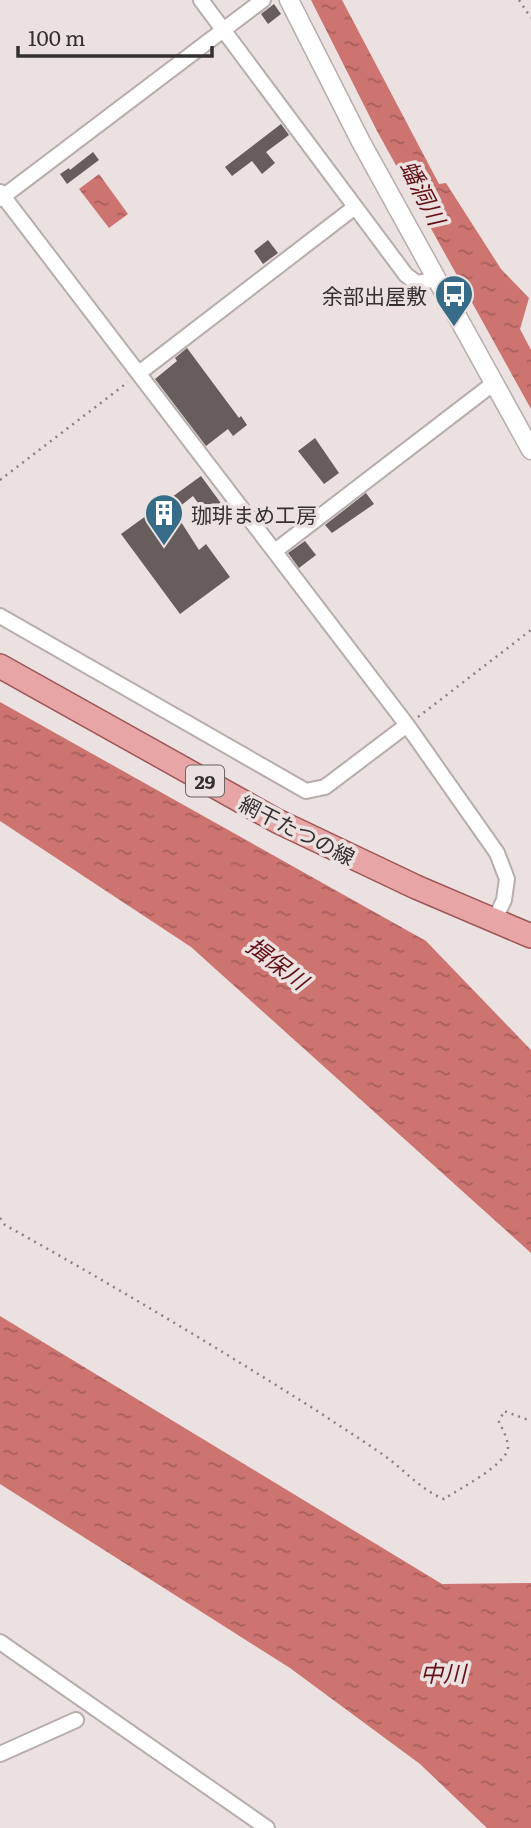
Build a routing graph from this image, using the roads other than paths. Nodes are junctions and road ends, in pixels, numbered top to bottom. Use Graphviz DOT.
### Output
graph roads {
  1 [pos="201,0"];
  2 [pos="263,0"];
  3 [pos="289,0"];
  4 [pos="222,28"];
  5 [pos="1,196"];
  6 [pos="355,207"];
  7 [pos="437,279"];
  8 [pos="139,373"];
  9 [pos="494,383"];
  10 [pos="531,450"];
  11 [pos="275,551"];
  12 [pos="0,616"];
  13 [pos="0,666"];
  14 [pos="407,725"];
  15 [pos="494,921"];
  16 [pos="531,936"];
  17 [pos="0,1642"];
  18 [pos="76,1720"];
  19 [pos="0,1754"];
  20 [pos="267,1828"];
  1 -- 4 [label="street"];
  2 -- 4 [label="street"];
  3 -- 7 [label="street"];
  4 -- 5 [label="street"];
  4 -- 6 [label="street"];
  5 -- 8 [label="street"];
  6 -- 7 [label="street"];
  6 -- 8 [label="street"];
  7 -- 9 [label="street"];
  8 -- 11 [label="street"];
  9 -- 10 [label="street"];
  9 -- 11 [label="street"];
  11 -- 14 [label="street"];
  12 -- 14 [label="street"];
  13 -- 15 [label="main road, 網干たつの線 / 29"];
  14 -- 15 [label="street"];
  15 -- 16 [label="main road, 網干たつの線 / 29"];
  17 -- 20 [label="street"];
  18 -- 19 [label="street"];
}
